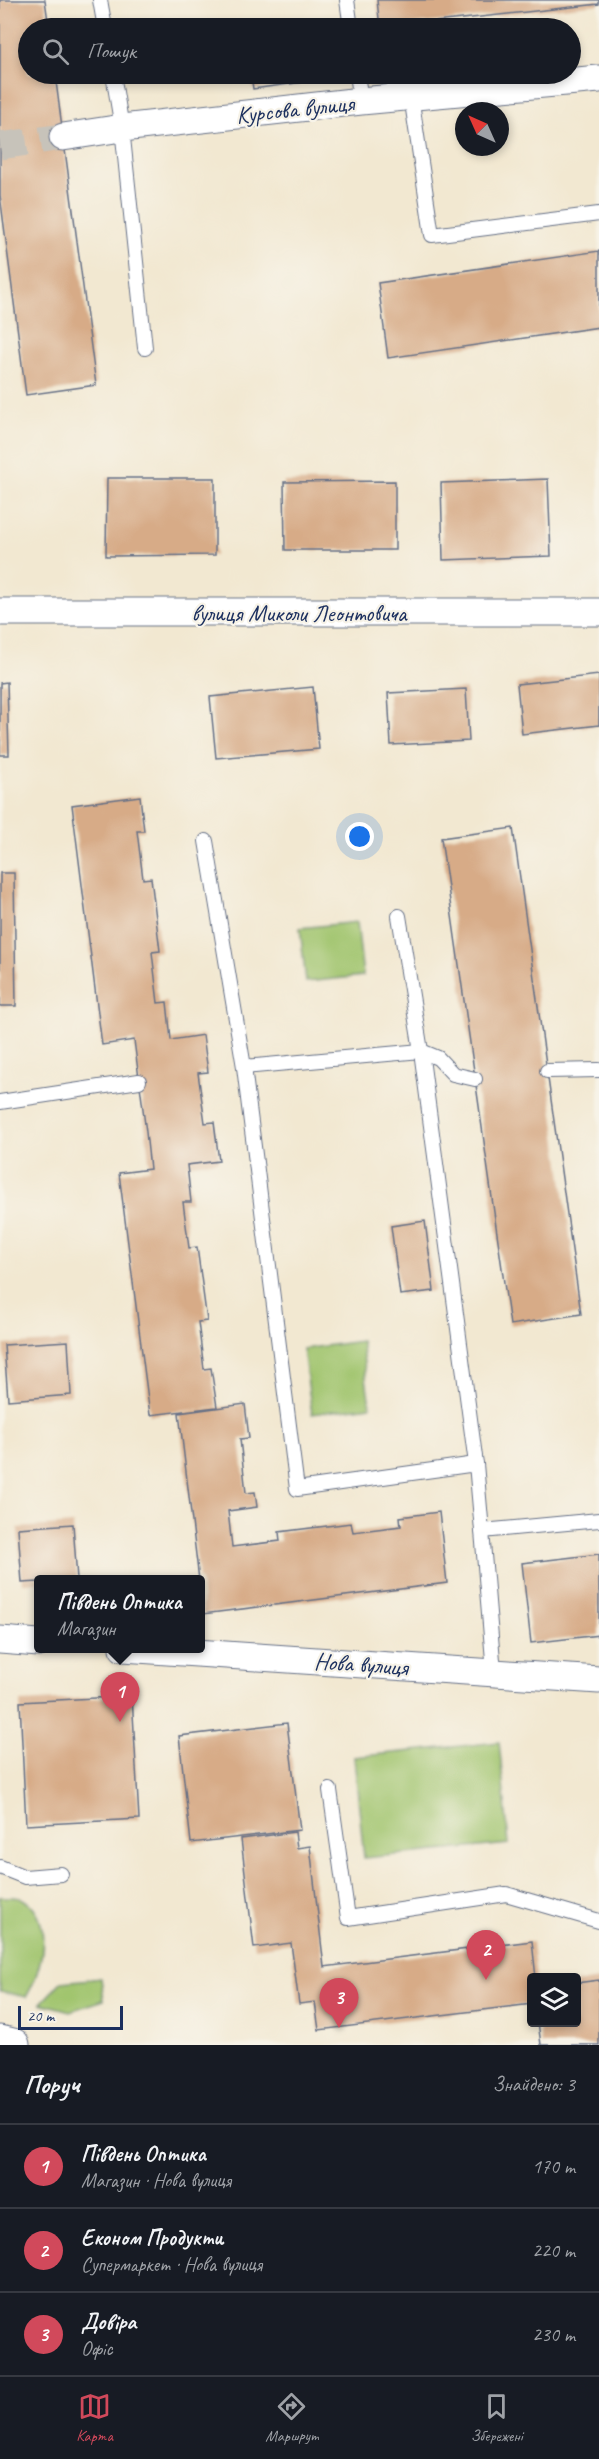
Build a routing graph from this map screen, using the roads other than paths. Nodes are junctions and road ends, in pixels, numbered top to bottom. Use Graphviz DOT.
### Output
graph roads {
  1 [pos="100,0"];
  2 [pos="347,0"];
  3 [pos="103,18"];
  4 [pos="350,18"];
  5 [pos="599,79"];
  6 [pos="581,81"];
  7 [pos="115,84"];
  8 [pos="358,84"];
  9 [pos="544,84"];
  10 [pos="411,96"];
  11 [pos="361,101"];
  12 [pos="122,128"];
  13 [pos="63,137"];
  14 [pos="599,214"];
  15 [pos="145,348"];
  16 [pos="0,612"];
  17 [pos="599,612"];
  18 [pos="206,841"];
  19 [pos="399,916"];
  20 [pos="421,1051"];
  21 [pos="244,1067"];
  22 [pos="599,1070"];
  23 [pos="547,1071"];
  24 [pos="475,1079"];
  25 [pos="139,1081"];
  26 [pos="0,1102"];
  27 [pos="476,1464"];
  28 [pos="599,1520"];
  29 [pos="482,1531"];
  30 [pos="0,1640"];
  31 [pos="34,1643"];
  32 [pos="200,1653"];
  33 [pos="494,1672"];
  34 [pos="599,1680"];
  35 [pos="330,1790"];
  36 [pos="0,1867"];
  37 [pos="61,1874"];
  38 [pos="599,1921"];
  39 [pos="0,2042"];
  40 [pos="13,2045"];
  1 -- 3 [label="lane"];
  2 -- 4 [label="lane"];
  5 -- 6 [label="street, Курсова вулиця"];
  7 -- 12 [label="lane"];
  8 -- 11 [label="lane"];
  9 -- 10 [label="street, Курсова вулиця"];
  10 -- 11 [label="street, Курсова вулиця"];
  10 -- 14 [label="lane"];
  11 -- 12 [label="street, Курсова вулиця"];
  12 -- 13 [label="street, Курсова вулиця"];
  12 -- 15 [label="lane"];
  16 -- 17 [label="street, вулиця Миколи Леонтовича"];
  18 -- 21 [label="lane"];
  19 -- 20 [label="lane"];
  20 -- 21 [label="lane"];
  20 -- 24 [label="lane"];
  20 -- 27 [label="lane"];
  21 -- 27 [label="lane"];
  22 -- 23 [label="lane"];
  25 -- 26 [label="lane"];
  27 -- 29 [label="lane"];
  28 -- 29 [label="lane"];
  29 -- 33 [label="lane"];
  30 -- 31 [label="street"];
  32 -- 33 [label="street, Нова вулиця"];
  33 -- 34 [label="street, Нова вулиця"];
  35 -- 38 [label="lane"];
  36 -- 37 [label="lane"];
  39 -- 40 [label="main road"];
}
